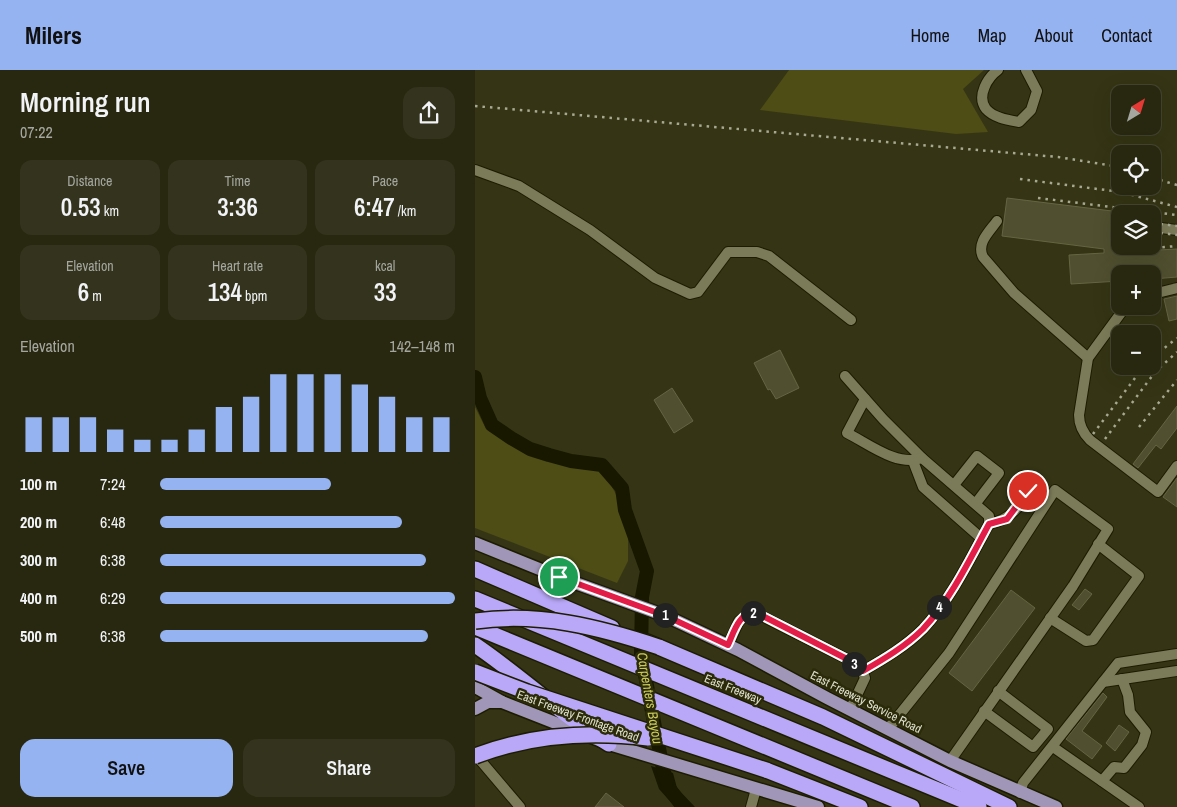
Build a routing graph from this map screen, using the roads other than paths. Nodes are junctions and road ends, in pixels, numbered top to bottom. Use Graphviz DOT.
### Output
graph roads {
  1 [pos="998,70"];
  2 [pos="1026,70"];
  3 [pos="475,170"];
  4 [pos="997,221"];
  5 [pos="1161,228"];
  6 [pos="1177,230"];
  7 [pos="1177,288"];
  8 [pos="1161,292"];
  9 [pos="1119,315"];
  10 [pos="851,320"];
  11 [pos="1088,358"];
  12 [pos="845,376"];
  13 [pos="865,399"];
  14 [pos="917,460"];
  15 [pos="1177,466"];
  16 [pos="1022,476"];
  17 [pos="954,485"];
  18 [pos="976,503"];
  19 [pos="989,524"];
  20 [pos="981,538"];
  21 [pos="475,543"];
  22 [pos="1098,544"];
  23 [pos="475,570"];
  24 [pos="475,599"];
  25 [pos="1050,618"];
  26 [pos="475,621"];
  27 [pos="475,627"];
  28 [pos="475,645"];
  29 [pos="728,645"];
  30 [pos="659,647"];
  31 [pos="1177,654"];
  32 [pos="863,671"];
  33 [pos="1177,671"];
  34 [pos="475,672"];
  35 [pos="1122,679"];
  36 [pos="1103,682"];
  37 [pos="475,687"];
  38 [pos="998,691"];
  39 [pos="503,702"];
  40 [pos="475,709"];
  41 [pos="851,710"];
  42 [pos="984,711"];
  43 [pos="888,729"];
  44 [pos="609,744"];
  45 [pos="1053,746"];
  46 [pos="720,754"];
  47 [pos="475,755"];
  48 [pos="950,761"];
  49 [pos="1102,781"];
  50 [pos="756,788"];
  51 [pos="1020,793"];
  52 [pos="791,804"];
  53 [pos="520,807"];
  54 [pos="751,807"];
  55 [pos="818,807"];
  56 [pos="860,807"];
  57 [pos="912,807"];
  58 [pos="979,807"];
  59 [pos="1009,807"];
  60 [pos="1056,807"];
  61 [pos="1139,807"];
  1 -- 2 [label="street"];
  3 -- 10 [label="street"];
  4 -- 11 [label="street"];
  5 -- 6 [label="street"];
  7 -- 8 [label="street"];
  9 -- 11 [label="street"];
  11 -- 15 [label="street"];
  12 -- 13 [label="street"];
  13 -- 14 [label="street"];
  13 -- 14 [label="street"];
  14 -- 17 [label="street"];
  14 -- 20 [label="street"];
  16 -- 19 [label="street"];
  17 -- 18 [label="street"];
  17 -- 18 [label="street"];
  18 -- 19 [label="street"];
  19 -- 20 [label="street"];
  20 -- 32 [label="street"];
  21 -- 29 [label="main road, East Freeway Service Road"];
  22 -- 25 [label="street"];
  22 -- 25 [label="street"];
  22 -- 43 [label="street"];
  23 -- 30 [label="highway, bridge"];
  24 -- 58 [label="highway, East Freeway"];
  25 -- 38 [label="street"];
  26 -- 30 [label="highway, bridge"];
  27 -- 57 [label="highway"];
  28 -- 44 [label="highway"];
  29 -- 32 [label="street"];
  29 -- 41 [label="main road, East Freeway Service Road"];
  30 -- 59 [label="highway"];
  31 -- 36 [label="street"];
  32 -- 41 [label="street"];
  33 -- 35 [label="street"];
  34 -- 46 [label="highway, bridge"];
  35 -- 36 [label="street"];
  35 -- 49 [label="street"];
  36 -- 45 [label="street"];
  37 -- 39 [label="main road, East Freeway Frontage Road"];
  38 -- 42 [label="street"];
  38 -- 42 [label="street"];
  39 -- 40 [label="main road"];
  39 -- 44 [label="main road, East Freeway Frontage Road"];
  41 -- 43 [label="main road, East Freeway Service Road"];
  42 -- 48 [label="street"];
  43 -- 48 [label="main road, East Freeway Service Road"];
  44 -- 50 [label="main road, East Freeway Frontage Road"];
  45 -- 49 [label="street"];
  45 -- 51 [label="street"];
  46 -- 47 [label="highway, bridge"];
  46 -- 56 [label="highway, bridge"];
  47 -- 53 [label="street"];
  48 -- 51 [label="main road, East Freeway Service Road"];
  49 -- 61 [label="street"];
  50 -- 52 [label="main road, East Freeway Frontage Road"];
  50 -- 54 [label="street"];
  51 -- 60 [label="main road, East Freeway Service Road"];
  52 -- 55 [label="main road, East Freeway Frontage Road"];
}
